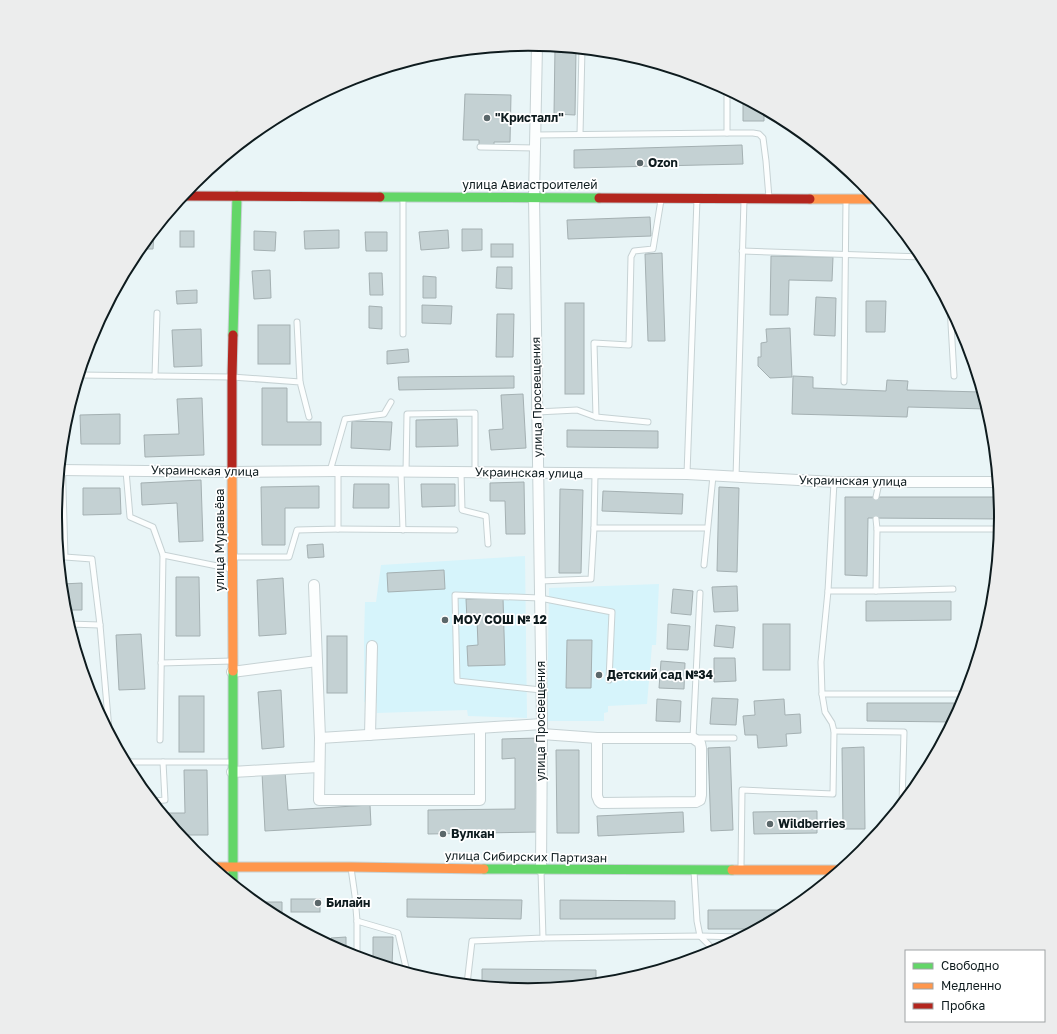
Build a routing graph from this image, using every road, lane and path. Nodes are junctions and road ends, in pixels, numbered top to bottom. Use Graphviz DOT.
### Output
graph roads {
  1 [pos="537,51"];
  2 [pos="582,54"];
  3 [pos="727,95"];
  4 [pos="726,132"];
  5 [pos="580,134"];
  6 [pos="535,135"];
  7 [pos="480,147"];
  8 [pos="536,148"];
  9 [pos="191,196"];
  10 [pos="237,196"];
  11 [pos="403,197"];
  12 [pos="534,198"];
  13 [pos="661,198"];
  14 [pos="697,198"];
  15 [pos="744,199"];
  16 [pos="769,199"];
  17 [pos="846,199"];
  18 [pos="869,199"];
  19 [pos="742,251"];
  20 [pos="846,255"];
  21 [pos="915,257"];
  22 [pos="157,314"];
  23 [pos="298,322"];
  24 [pos="951,322"];
  25 [pos="403,334"];
  26 [pos="85,374"];
  27 [pos="155,376"];
  28 [pos="954,376"];
  29 [pos="232,377"];
  30 [pos="300,382"];
  31 [pos="844,382"];
  32 [pos="391,402"];
  33 [pos="537,412"];
  34 [pos="309,417"];
  35 [pos="596,417"];
  36 [pos="648,422"];
  37 [pos="65,470"];
  38 [pos="126,470"];
  39 [pos="334,471"];
  40 [pos="232,472"];
  41 [pos="404,472"];
  42 [pos="461,472"];
  43 [pos="475,472"];
  44 [pos="538,473"];
  45 [pos="596,474"];
  46 [pos="687,474"];
  47 [pos="713,476"];
  48 [pos="736,477"];
  49 [pos="834,482"];
  50 [pos="994,482"];
  51 [pos="879,483"];
  52 [pos="876,497"];
  53 [pos="62,502"];
  54 [pos="876,518"];
  55 [pos="594,528"];
  56 [pos="707,528"];
  57 [pos="338,529"];
  58 [pos="994,529"];
  59 [pos="403,530"];
  60 [pos="455,530"];
  61 [pos="877,530"];
  62 [pos="488,544"];
  63 [pos="163,555"];
  64 [pos="233,557"];
  65 [pos="704,565"];
  66 [pos="233,569"];
  67 [pos="540,581"];
  68 [pos="314,585"];
  69 [pos="954,590"];
  70 [pos="828,591"];
  71 [pos="876,591"];
  72 [pos="700,593"];
  73 [pos="540,598"];
  74 [pos="75,624"];
  75 [pos="100,625"];
  76 [pos="372,646"];
  77 [pos="232,661"];
  78 [pos="317,661"];
  79 [pos="161,662"];
  80 [pos="232,672"];
  81 [pos="609,680"];
  82 [pos="541,690"];
  83 [pos="822,694"];
  84 [pos="959,694"];
  85 [pos="108,716"];
  86 [pos="480,728"];
  87 [pos="542,729"];
  88 [pos="834,731"];
  89 [pos="370,735"];
  90 [pos="320,738"];
  91 [pos="597,738"];
  92 [pos="693,738"];
  93 [pos="734,738"];
  94 [pos="160,740"];
  95 [pos="132,762"];
  96 [pos="163,762"];
  97 [pos="232,767"];
  98 [pos="319,767"];
  99 [pos="902,791"];
  100 [pos="905,791"];
  101 [pos="902,795"];
  102 [pos="159,800"];
  103 [pos="221,867"];
  104 [pos="233,867"];
  105 [pos="351,867"];
  106 [pos="740,867"];
  107 [pos="541,870"];
  108 [pos="694,870"];
  109 [pos="831,871"];
  110 [pos="233,877"];
  111 [pos="357,922"];
  112 [pos="700,936"];
  113 [pos="731,937"];
  114 [pos="543,938"];
  115 [pos="710,946"];
  116 [pos="357,950"];
  117 [pos="406,966"];
  118 [pos="467,979"];
  1 -- 6 [label="street, улица Просвещения"];
  2 -- 5 [label="lane"];
  3 -- 4 [label="lane"];
  4 -- 5 [label="lane"];
  4 -- 16 [label="lane"];
  5 -- 6 [label="lane"];
  6 -- 8 [label="street, улица Просвещения"];
  7 -- 8 [label="lane"];
  8 -- 12 [label="street, улица Просвещения"];
  9 -- 10 [label="street, улица Авиастроителей"];
  10 -- 11 [label="street, улица Авиастроителей"];
  10 -- 29 [label="street, улица Муравьёва"];
  11 -- 12 [label="street, улица Авиастроителей"];
  11 -- 25 [label="lane"];
  12 -- 13 [label="street, улица Авиастроителей"];
  12 -- 33 [label="street, улица Просвещения"];
  13 -- 14 [label="street, улица Авиастроителей"];
  13 -- 35 [label="lane"];
  14 -- 15 [label="street, улица Авиастроителей"];
  14 -- 46 [label="lane"];
  15 -- 16 [label="street, улица Авиастроителей"];
  15 -- 19 [label="lane"];
  16 -- 17 [label="street, улица Авиастроителей"];
  17 -- 18 [label="street, улица Авиастроителей"];
  17 -- 20 [label="lane"];
  19 -- 20 [label="lane"];
  19 -- 48 [label="lane"];
  20 -- 21 [label="lane"];
  20 -- 31 [label="lane"];
  22 -- 27 [label="lane"];
  23 -- 30 [label="lane"];
  24 -- 28 [label="lane"];
  26 -- 27 [label="lane"];
  27 -- 29 [label="lane"];
  29 -- 30 [label="lane"];
  29 -- 40 [label="street, улица Муравьёва"];
  30 -- 34 [label="lane"];
  32 -- 39 [label="lane"];
  33 -- 35 [label="lane"];
  33 -- 44 [label="street, улица Просвещения"];
  35 -- 36 [label="lane"];
  37 -- 38 [label="street, Украинская улица"];
  38 -- 40 [label="street, Украинская улица"];
  38 -- 63 [label="lane"];
  39 -- 40 [label="street, Украинская улица"];
  39 -- 41 [label="street, Украинская улица"];
  39 -- 57 [label="lane"];
  40 -- 64 [label="street, улица Муравьёва"];
  41 -- 42 [label="street, Украинская улица"];
  41 -- 43 [label="lane"];
  41 -- 59 [label="lane"];
  42 -- 43 [label="street, Украинская улица"];
  42 -- 62 [label="lane"];
  43 -- 44 [label="street, Украинская улица"];
  44 -- 45 [label="street, Украинская улица"];
  44 -- 67 [label="street, улица Просвещения"];
  45 -- 46 [label="street, Украинская улица"];
  45 -- 55 [label="lane"];
  46 -- 47 [label="street, Украинская улица"];
  47 -- 48 [label="street, Украинская улица"];
  47 -- 56 [label="lane"];
  48 -- 49 [label="street, Украинская улица"];
  49 -- 51 [label="street, Украинская улица"];
  49 -- 70 [label="lane"];
  50 -- 51 [label="street, Украинская улица"];
  51 -- 52 [label="lane"];
  53 -- 75 [label="lane"];
  54 -- 61 [label="lane"];
  55 -- 56 [label="lane"];
  55 -- 67 [label="lane"];
  56 -- 65 [label="lane"];
  57 -- 59 [label="lane"];
  57 -- 64 [label="lane"];
  58 -- 61 [label="lane"];
  59 -- 60 [label="lane"];
  61 -- 71 [label="lane"];
  63 -- 66 [label="lane"];
  63 -- 79 [label="lane"];
  64 -- 66 [label="street, улица Муравьёва"];
  66 -- 77 [label="street, улица Муравьёва"];
  67 -- 73 [label="street, улица Просвещения"];
  68 -- 78 [label="street"];
  69 -- 71 [label="lane"];
  70 -- 71 [label="lane"];
  70 -- 83 [label="lane"];
  72 -- 92 [label="lane"];
  73 -- 81 [label="lane"];
  73 -- 82 [label="street, улица Просвещения"];
  73 -- 82 [label="lane"];
  74 -- 75 [label="lane"];
  75 -- 85 [label="lane"];
  76 -- 89 [label="street"];
  77 -- 79 [label="lane"];
  77 -- 80 [label="street, улица Муравьёва"];
  78 -- 80 [label="street"];
  78 -- 90 [label="street"];
  79 -- 94 [label="lane"];
  80 -- 97 [label="street, улица Муравьёва"];
  82 -- 87 [label="street, улица Просвещения"];
  83 -- 84 [label="lane"];
  83 -- 88 [label="lane"];
  86 -- 87 [label="street"];
  86 -- 89 [label="street"];
  86 -- 98 [label="street"];
  87 -- 91 [label="street"];
  87 -- 107 [label="street, улица Просвещения"];
  88 -- 99 [label="lane"];
  88 -- 106 [label="lane"];
  89 -- 90 [label="street"];
  90 -- 98 [label="street"];
  91 -- 92 [label="street"];
  91 -- 92 [label="street"];
  92 -- 93 [label="lane"];
  95 -- 96 [label="lane"];
  96 -- 97 [label="lane"];
  96 -- 102 [label="lane"];
  97 -- 98 [label="street"];
  97 -- 104 [label="street, улица Муравьёва"];
  99 -- 100 [label="lane"];
  99 -- 101 [label="lane"];
  103 -- 104 [label="street, улица Сибирских Партизан"];
  104 -- 105 [label="street, улица Сибирских Партизан"];
  104 -- 110 [label="street, улица Муравьёва"];
  105 -- 107 [label="street, улица Сибирских Партизан"];
  105 -- 111 [label="lane"];
  107 -- 108 [label="street, улица Сибирских Партизан"];
  107 -- 114 [label="lane"];
  108 -- 109 [label="street, улица Сибирских Партизан"];
  108 -- 112 [label="lane"];
  111 -- 116 [label="lane"];
  111 -- 117 [label="lane"];
  112 -- 113 [label="lane"];
  112 -- 114 [label="lane"];
  112 -- 115 [label="lane"];
  114 -- 118 [label="lane"];
}
